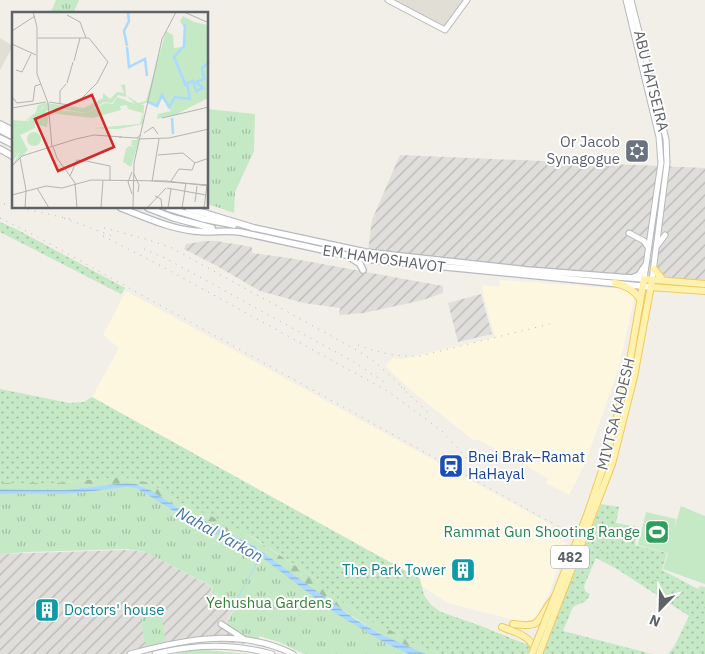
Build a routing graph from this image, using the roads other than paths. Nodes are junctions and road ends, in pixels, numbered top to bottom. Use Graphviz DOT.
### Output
graph roads {
  1 [pos="388,0"];
  2 [pos="467,0"];
  3 [pos="626,0"];
  4 [pos="631,0"];
  5 [pos="0,124"];
  6 [pos="0,130"];
  7 [pos="12,130"];
  8 [pos="12,136"];
  9 [pos="0,138"];
  10 [pos="12,144"];
  11 [pos="0,149"];
  12 [pos="12,157"];
  13 [pos="661,163"];
  14 [pos="667,163"];
  15 [pos="123,209"];
  16 [pos="151,209"];
  17 [pos="171,209"];
  18 [pos="191,209"];
  19 [pos="254,228"];
  20 [pos="225,231"];
  21 [pos="629,233"];
  22 [pos="665,236"];
  23 [pos="656,246"];
  24 [pos="648,248"];
  25 [pos="346,256"];
  26 [pos="645,266"];
  27 [pos="654,269"];
  28 [pos="363,270"];
  29 [pos="632,278"];
  30 [pos="643,282"];
  31 [pos="615,283"];
  32 [pos="652,283"];
  33 [pos="664,284"];
  34 [pos="705,284"];
  35 [pos="705,291"];
  36 [pos="640,299"];
  37 [pos="650,299"];
  38 [pos="619,426"];
  39 [pos="554,597"];
  40 [pos="221,624"];
  41 [pos="513,624"];
  42 [pos="502,627"];
  43 [pos="246,640"];
  44 [pos="533,651"];
  45 [pos="130,654"];
  46 [pos="155,654"];
  47 [pos="272,654"];
  48 [pos="293,654"];
  49 [pos="539,654"];
  1 -- 2 [label="street"];
  3 -- 13 [label="street, ABU HATSEIRA"];
  4 -- 14 [label="street, ABU HATSEIRA"];
  5 -- 7 [label="main road"];
  6 -- 8 [label="main road"];
  9 -- 10 [label="main road"];
  11 -- 12 [label="main road"];
  13 -- 24 [label="street, MIVTSA KADESH"];
  14 -- 23 [label="street, MIVTSA KADESH"];
  15 -- 20 [label="main road, EM HAMOSHAVOT"];
  16 -- 20 [label="main road"];
  17 -- 19 [label="main road"];
  18 -- 19 [label="main road, EM HAMOSHAVOT"];
  19 -- 29 [label="main road, EM HAMOSHAVOT"];
  20 -- 25 [label="main road, EM HAMOSHAVOT"];
  21 -- 24 [label="street"];
  22 -- 23 [label="street"];
  23 -- 27 [label="street, MIVTSA KADESH"];
  24 -- 26 [label="street, MIVTSA KADESH"];
  25 -- 28 [label="main road"];
  25 -- 31 [label="main road, EM HAMOSHAVOT"];
  26 -- 29 [label="main road"];
  26 -- 30 [label="street, MIVTSA KADESH"];
  27 -- 32 [label="street, MIVTSA KADESH"];
  27 -- 33 [label="main road"];
  29 -- 30 [label="main road, EM HAMOSHAVOT"];
  30 -- 31 [label="main road, EM HAMOSHAVOT"];
  30 -- 32 [label="main road"];
  30 -- 36 [label="main road, MIVTSA KADESH / 482"];
  31 -- 36 [label="main road"];
  32 -- 33 [label="main road"];
  32 -- 37 [label="main road, MIVTSA KADESH / 482"];
  33 -- 34 [label="main road"];
  33 -- 35 [label="main road"];
  33 -- 37 [label="main road"];
  36 -- 38 [label="main road, MIVTSA KADESH / 482"];
  37 -- 38 [label="main road, MIVTSA KADESH / 482"];
  38 -- 39 [label="main road, MIVTSA KADESH / 482, bridge"];
  38 -- 49 [label="main road, MIVTSA KADESH / 482, bridge"];
  39 -- 41 [label="main road, bridge"];
  39 -- 44 [label="main road, MIVTSA KADESH / 482, bridge"];
  40 -- 43 [label="street"];
  42 -- 44 [label="main road"];
  43 -- 45 [label="street"];
  43 -- 48 [label="street"];
  46 -- 47 [label="street"];
}
